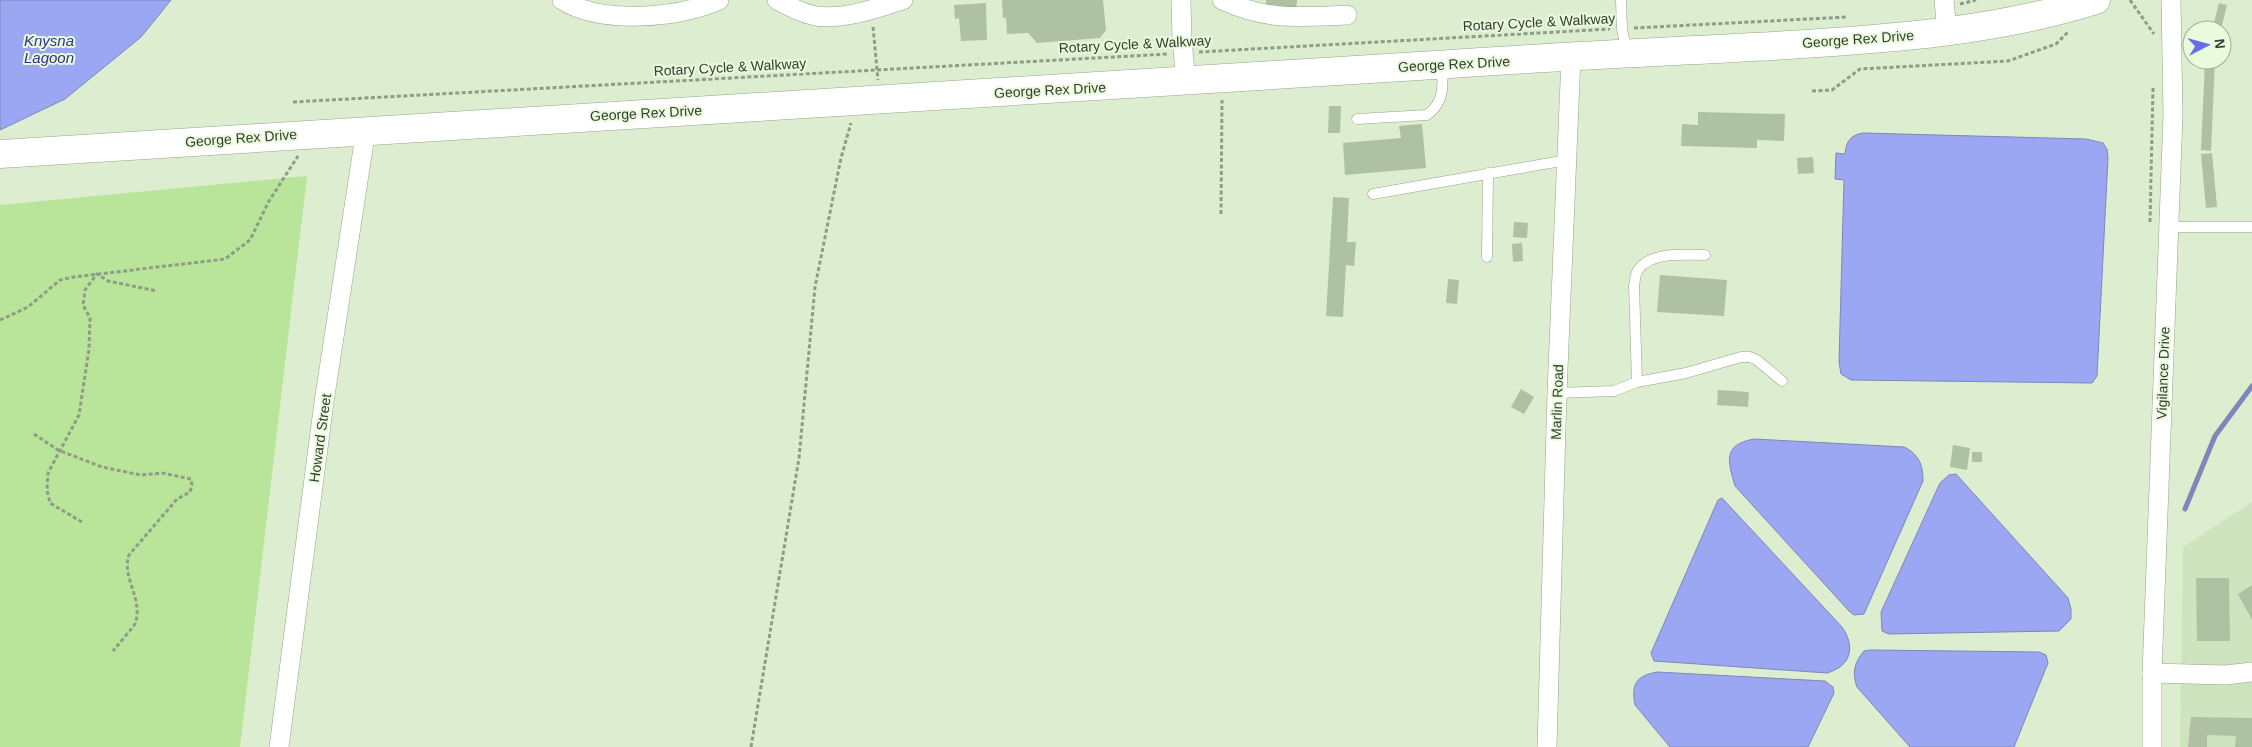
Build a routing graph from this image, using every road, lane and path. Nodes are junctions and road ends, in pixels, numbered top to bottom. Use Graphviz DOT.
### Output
graph roads {
  1 [pos="562,0"];
  2 [pos="719,0"];
  3 [pos="777,0"];
  4 [pos="903,0"];
  5 [pos="1181,0"];
  6 [pos="1222,0"];
  7 [pos="1621,0"];
  8 [pos="1976,0"];
  9 [pos="2096,0"];
  10 [pos="2170,0"];
  11 [pos="872,10"];
  12 [pos="1945,13"];
  13 [pos="1347,15"];
  14 [pos="1855,17"];
  15 [pos="2070,29"];
  16 [pos="1624,41"];
  17 [pos="1183,53"];
  18 [pos="1571,57"];
  19 [pos="1442,64"];
  20 [pos="876,70"];
  21 [pos="1222,79"];
  22 [pos="1186,82"];
  23 [pos="1812,91"];
  24 [pos="869,101"];
  25 [pos="293,102"];
  26 [pos="1357,119"];
  27 [pos="366,129"];
  28 [pos="309,133"];
  29 [pos="0,154"];
  30 [pos="1567,160"];
  31 [pos="1488,173"];
  32 [pos="1374,194"];
  33 [pos="1221,214"];
  34 [pos="2168,227"];
  35 [pos="2252,227"];
  36 [pos="1705,255"];
  37 [pos="1487,256"];
  38 [pos="97,274"];
  39 [pos="157,291"];
  40 [pos="0,320"];
  41 [pos="1782,381"];
  42 [pos="1637,382"];
  43 [pos="1557,393"];
  44 [pos="34,434"];
  45 [pos="58,450"];
  46 [pos="82,522"];
  47 [pos="113,651"];
  48 [pos="2152,672"];
  49 [pos="2252,672"];
  50 [pos="279,747"];
  51 [pos="751,747"];
  52 [pos="1546,747"];
  53 [pos="2152,747"];
  1 -- 2 [label="street"];
  3 -- 11 [label="street"];
  4 -- 11 [label="street"];
  5 -- 17 [label="street"];
  6 -- 13 [label="street"];
  7 -- 16 [label="lane"];
  8 -- 12 [label="path"];
  9 -- 12 [label="street, George Rex Drive"];
  10 -- 34 [label="street, Vigilance Drive"];
  11 -- 20 [label="path"];
  12 -- 16 [label="street, George Rex Drive"];
  14 -- 16 [label="path, Rotary Cycle & Walkway"];
  15 -- 23 [label="path"];
  16 -- 17 [label="path, Rotary Cycle & Walkway"];
  16 -- 18 [label="street, George Rex Drive"];
  17 -- 20 [label="path, Rotary Cycle & Walkway"];
  17 -- 22 [label="street"];
  18 -- 19 [label="street, George Rex Drive"];
  18 -- 30 [label="street, Marlin Road"];
  19 -- 21 [label="street, George Rex Drive"];
  19 -- 26 [label="lane"];
  20 -- 24 [label="path"];
  20 -- 25 [label="path, Rotary Cycle & Walkway"];
  21 -- 22 [label="street, George Rex Drive"];
  21 -- 33 [label="path"];
  22 -- 24 [label="street, George Rex Drive"];
  24 -- 27 [label="street, George Rex Drive"];
  24 -- 51 [label="path"];
  27 -- 28 [label="street, George Rex Drive"];
  27 -- 50 [label="street, Howard Street"];
  28 -- 29 [label="street, George Rex Drive"];
  28 -- 38 [label="path"];
  30 -- 31 [label="lane"];
  30 -- 43 [label="street, Marlin Road"];
  31 -- 32 [label="lane"];
  31 -- 37 [label="lane"];
  34 -- 35 [label="lane"];
  34 -- 48 [label="street, Vigilance Drive"];
  36 -- 42 [label="lane"];
  38 -- 39 [label="path"];
  38 -- 40 [label="path"];
  38 -- 45 [label="path"];
  41 -- 42 [label="lane"];
  42 -- 43 [label="lane"];
  43 -- 52 [label="street, Marlin Road"];
  44 -- 45 [label="path"];
  45 -- 46 [label="path"];
  45 -- 47 [label="path"];
  48 -- 49 [label="street"];
  48 -- 53 [label="street, Vigilance Drive"];
}
